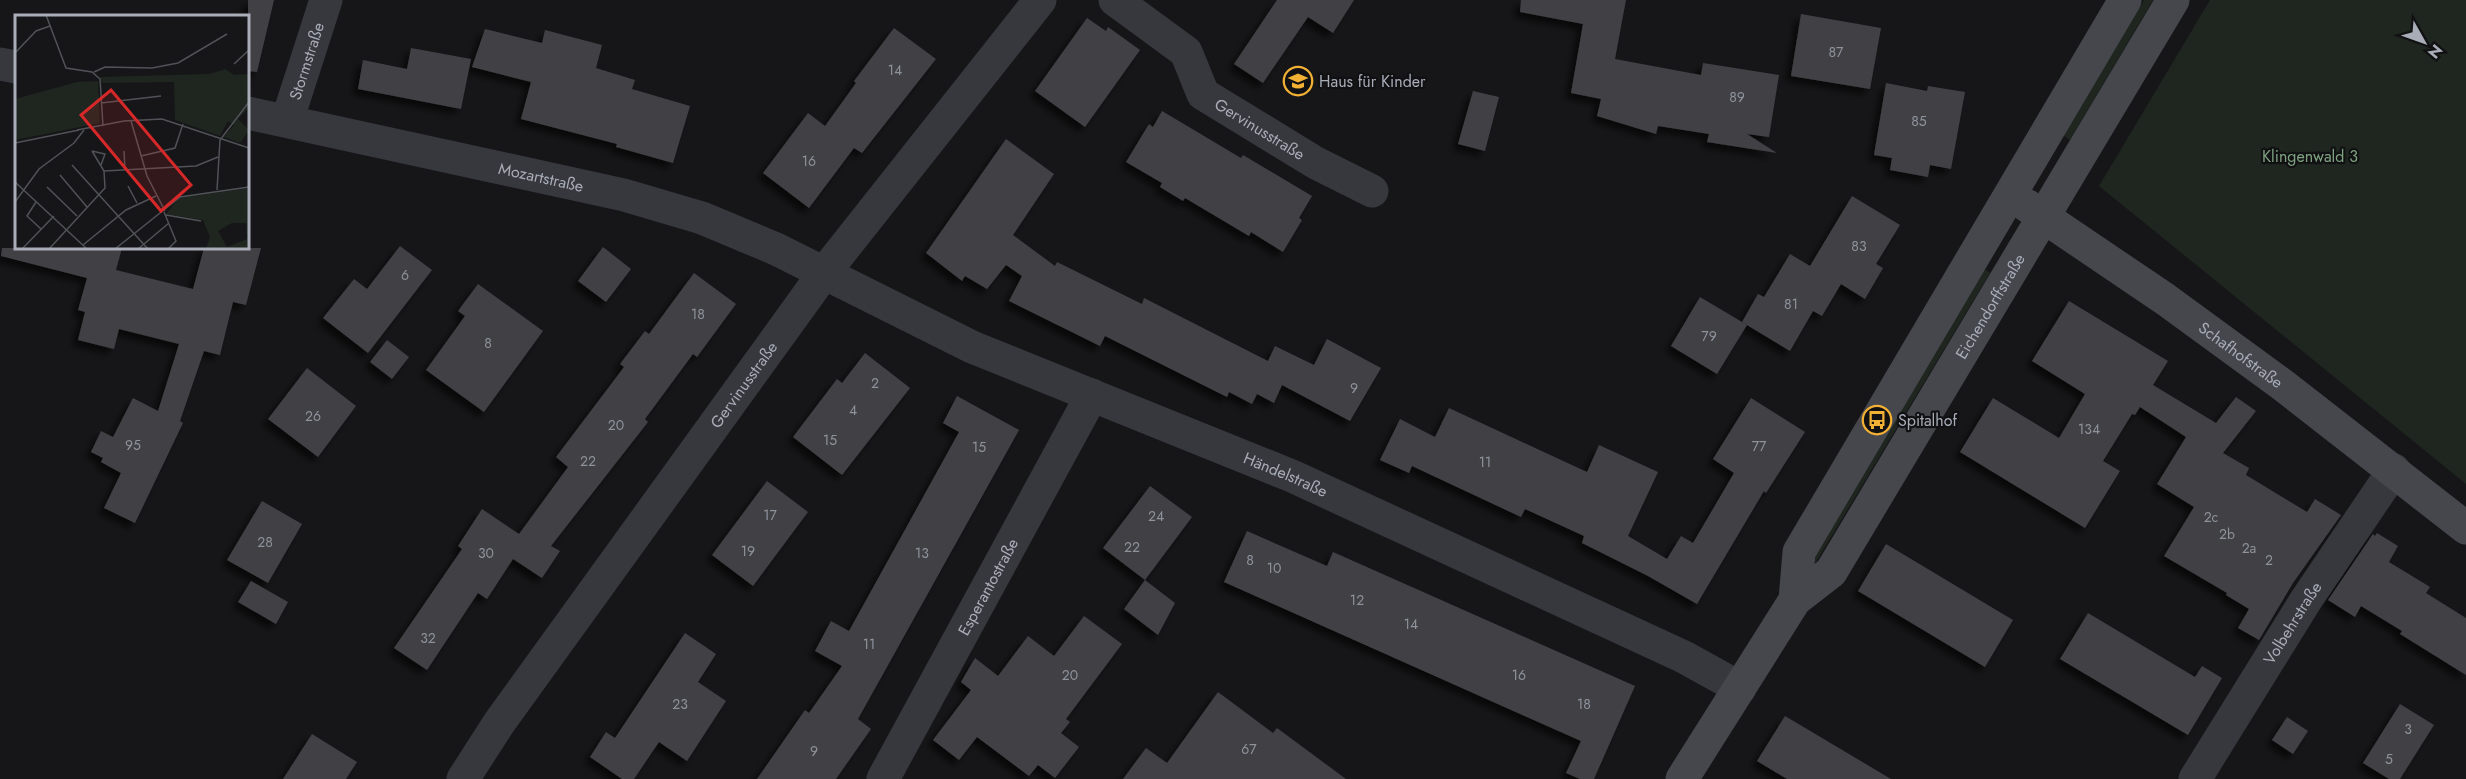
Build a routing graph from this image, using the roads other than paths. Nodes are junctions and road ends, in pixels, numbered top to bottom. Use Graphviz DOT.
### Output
graph roads {
  1 [pos="326,0"];
  2 [pos="1040,0"];
  3 [pos="1115,0"];
  4 [pos="2125,0"];
  5 [pos="2173,0"];
  6 [pos="0,64"];
  7 [pos="15,67"];
  8 [pos="249,113"];
  9 [pos="287,121"];
  10 [pos="1372,191"];
  11 [pos="2009,195"];
  12 [pos="2043,216"];
  13 [pos="824,273"];
  14 [pos="1092,395"];
  15 [pos="2394,470"];
  16 [pos="2466,528"];
  17 [pos="1795,600"];
  18 [pos="1740,688"];
  19 [pos="463,779"];
  20 [pos="883,779"];
  21 [pos="1682,779"];
  22 [pos="2195,779"];
  1 -- 9 [label="street, Stormstraße"];
  2 -- 13 [label="street, Gervinusstraße"];
  3 -- 10 [label="street, Gervinusstraße"];
  4 -- 11 [label="street, Eichendorffstraße"];
  5 -- 12 [label="street, Eichendorffstraße"];
  6 -- 7 [label="street"];
  8 -- 9 [label="street, Mozartstraße"];
  9 -- 13 [label="street, Mozartstraße"];
  11 -- 12 [label="street, Schafhofstraße"];
  11 -- 17 [label="street, Eichendorffstraße"];
  12 -- 15 [label="street, Schafhofstraße"];
  12 -- 17 [label="street, Eichendorffstraße"];
  13 -- 14 [label="street, Händelstraße"];
  13 -- 19 [label="street, Gervinusstraße"];
  14 -- 18 [label="street, Händelstraße"];
  14 -- 20 [label="street, Esperantostraße"];
  15 -- 16 [label="street, Schafhofstraße"];
  15 -- 22 [label="street, Volbehrstraße"];
  17 -- 18 [label="street, Eichendorffstraße"];
  18 -- 21 [label="street, Eichendorffstraße"];
}
